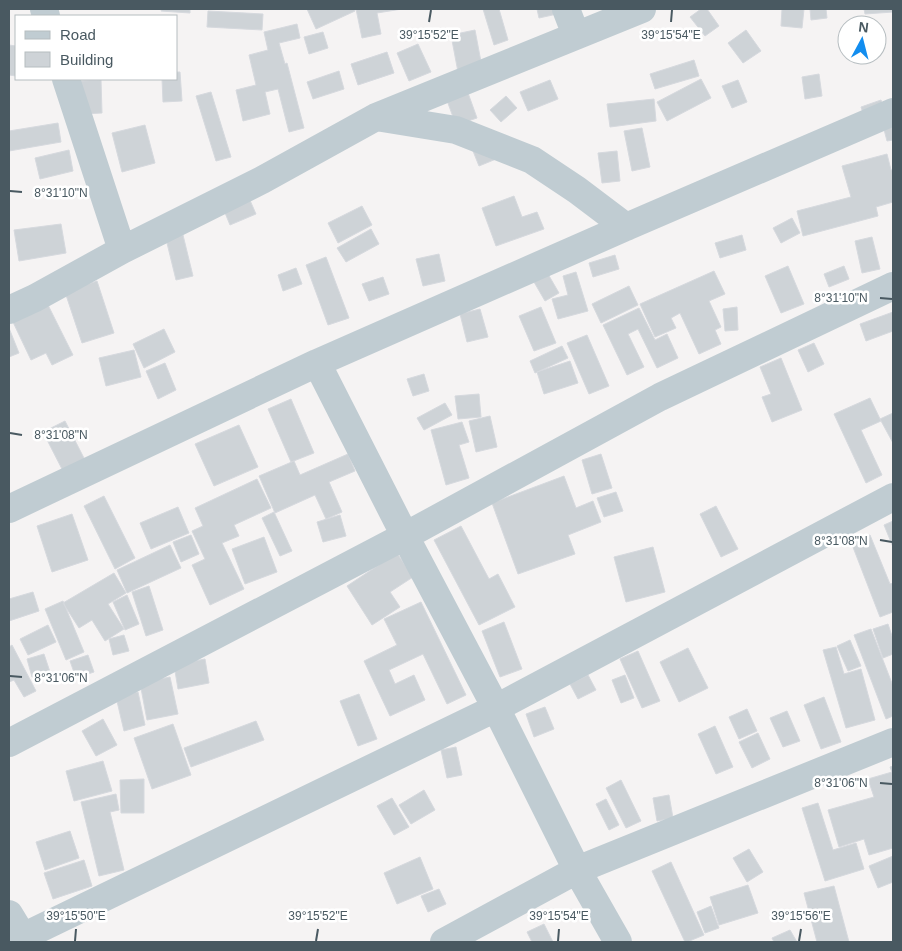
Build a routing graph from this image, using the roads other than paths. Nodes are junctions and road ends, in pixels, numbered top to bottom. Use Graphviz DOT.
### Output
graph roads {
  1 [pos="566,9"];
  2 [pos="642,9"];
  3 [pos="576,35"];
  4 [pos="66,80"];
  5 [pos="893,112"];
  6 [pos="376,117"];
  7 [pos="626,227"];
  8 [pos="122,250"];
  9 [pos="893,286"];
  10 [pos="9,310"];
  11 [pos="317,363"];
  12 [pos="893,497"];
  13 [pos="9,509"];
  14 [pos="405,536"];
  15 [pos="496,708"];
  16 [pos="893,742"];
  17 [pos="9,743"];
  18 [pos="577,870"];
  19 [pos="17,934"];
  20 [pos="444,942"];
  21 [pos="618,942"];
  1 -- 3 [label="street"];
  2 -- 3 [label="street"];
  3 -- 6 [label="street"];
  4 -- 8 [label="street"];
  5 -- 7 [label="street"];
  6 -- 7 [label="street"];
  6 -- 8 [label="street"];
  7 -- 11 [label="street"];
  8 -- 10 [label="street"];
  9 -- 14 [label="street"];
  11 -- 13 [label="street"];
  11 -- 14 [label="street"];
  12 -- 15 [label="street"];
  14 -- 15 [label="street"];
  14 -- 17 [label="street"];
  15 -- 18 [label="street"];
  15 -- 19 [label="street"];
  16 -- 18 [label="street"];
  18 -- 20 [label="street"];
  18 -- 21 [label="street"];
}
